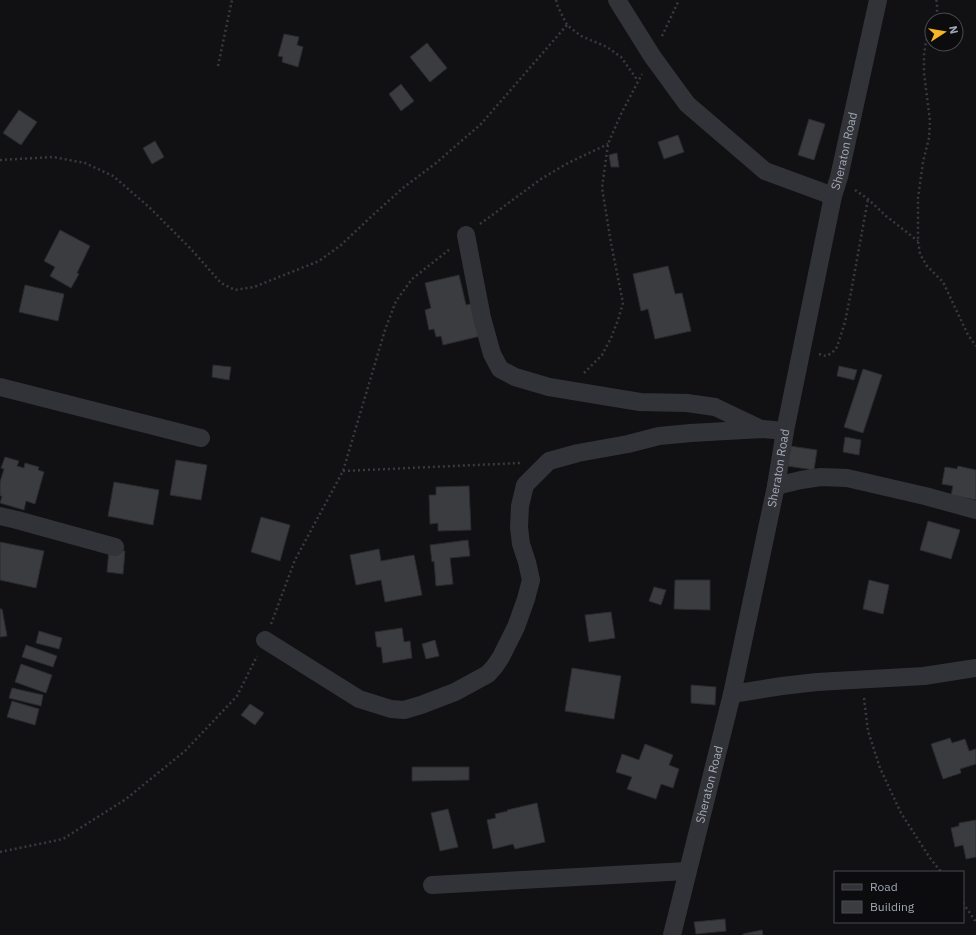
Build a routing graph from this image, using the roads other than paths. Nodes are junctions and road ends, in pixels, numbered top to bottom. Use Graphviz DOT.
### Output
graph roads {
  1 [pos="617,0"];
  2 [pos="878,0"];
  3 [pos="833,196"];
  4 [pos="466,235"];
  5 [pos="0,387"];
  6 [pos="762,429"];
  7 [pos="785,431"];
  8 [pos="201,438"];
  9 [pos="776,486"];
  10 [pos="976,510"];
  11 [pos="0,516"];
  12 [pos="115,547"];
  13 [pos="265,640"];
  14 [pos="976,668"];
  15 [pos="732,694"];
  16 [pos="687,872"];
  17 [pos="432,885"];
  18 [pos="672,935"];
  1 -- 3 [label="street"];
  2 -- 3 [label="street, Sheraton Road"];
  3 -- 7 [label="street, Sheraton Road"];
  4 -- 6 [label="street"];
  5 -- 8 [label="street"];
  6 -- 7 [label="street"];
  6 -- 13 [label="street"];
  7 -- 9 [label="street, Sheraton Road"];
  9 -- 10 [label="street"];
  9 -- 15 [label="street, Sheraton Road"];
  11 -- 12 [label="street"];
  14 -- 15 [label="street"];
  15 -- 16 [label="street, Sheraton Road"];
  16 -- 17 [label="street"];
  16 -- 18 [label="street, Sheraton Road"];
}
